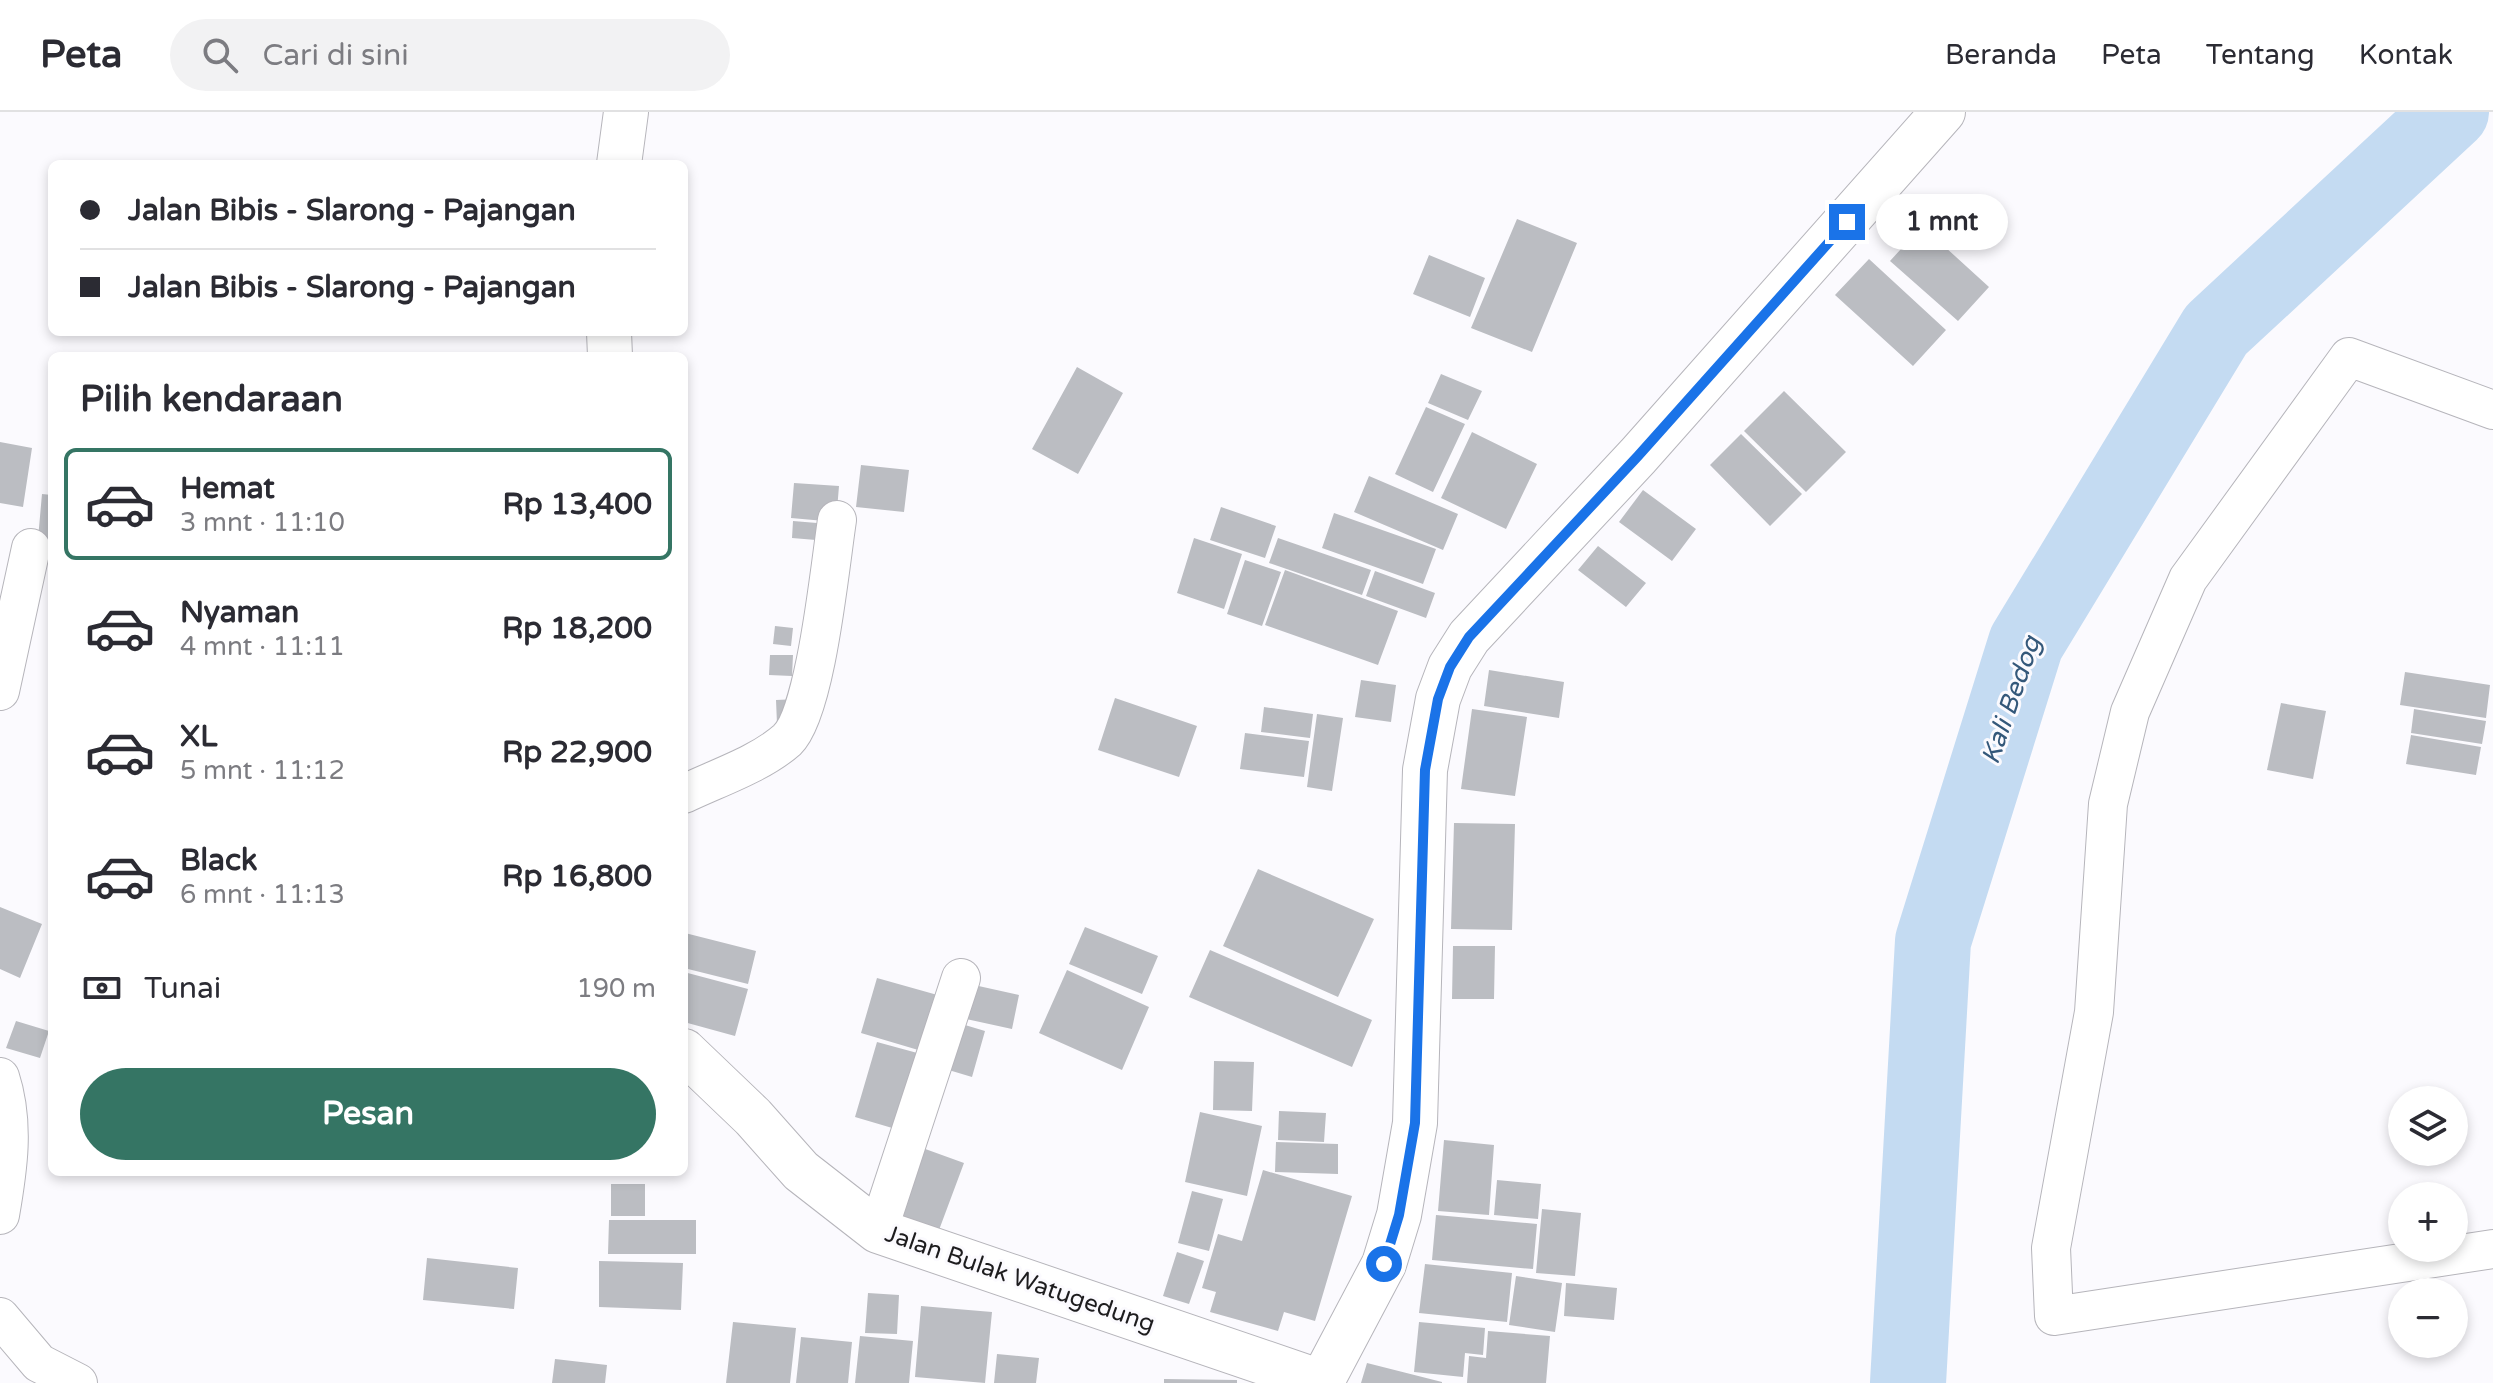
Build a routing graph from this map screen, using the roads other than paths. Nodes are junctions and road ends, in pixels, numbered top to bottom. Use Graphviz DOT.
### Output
graph roads {
  1 [pos="626,112"];
  2 [pos="1943,112"];
  3 [pos="620,160"];
  4 [pos="2493,410"];
  5 [pos="837,520"];
  6 [pos="31,548"];
  7 [pos="0,691"];
  8 [pos="688,792"];
  9 [pos="961,978"];
  10 [pos="688,1055"];
  11 [pos="0,1077"];
  12 [pos="0,1215"];
  13 [pos="878,1231"];
  14 [pos="2493,1249"];
  15 [pos="0,1317"];
  16 [pos="78,1383"];
  17 [pos="1321,1383"];
  1 -- 3 [label="main road"];
  2 -- 17 [label="main road"];
  4 -- 14 [label="street"];
  5 -- 8 [label="street"];
  6 -- 7 [label="street"];
  9 -- 13 [label="street"];
  10 -- 13 [label="main road, Jalan Bulak Watugedung"];
  11 -- 12 [label="street"];
  13 -- 17 [label="main road, Jalan Bulak Watugedung"];
  15 -- 16 [label="street"];
}
